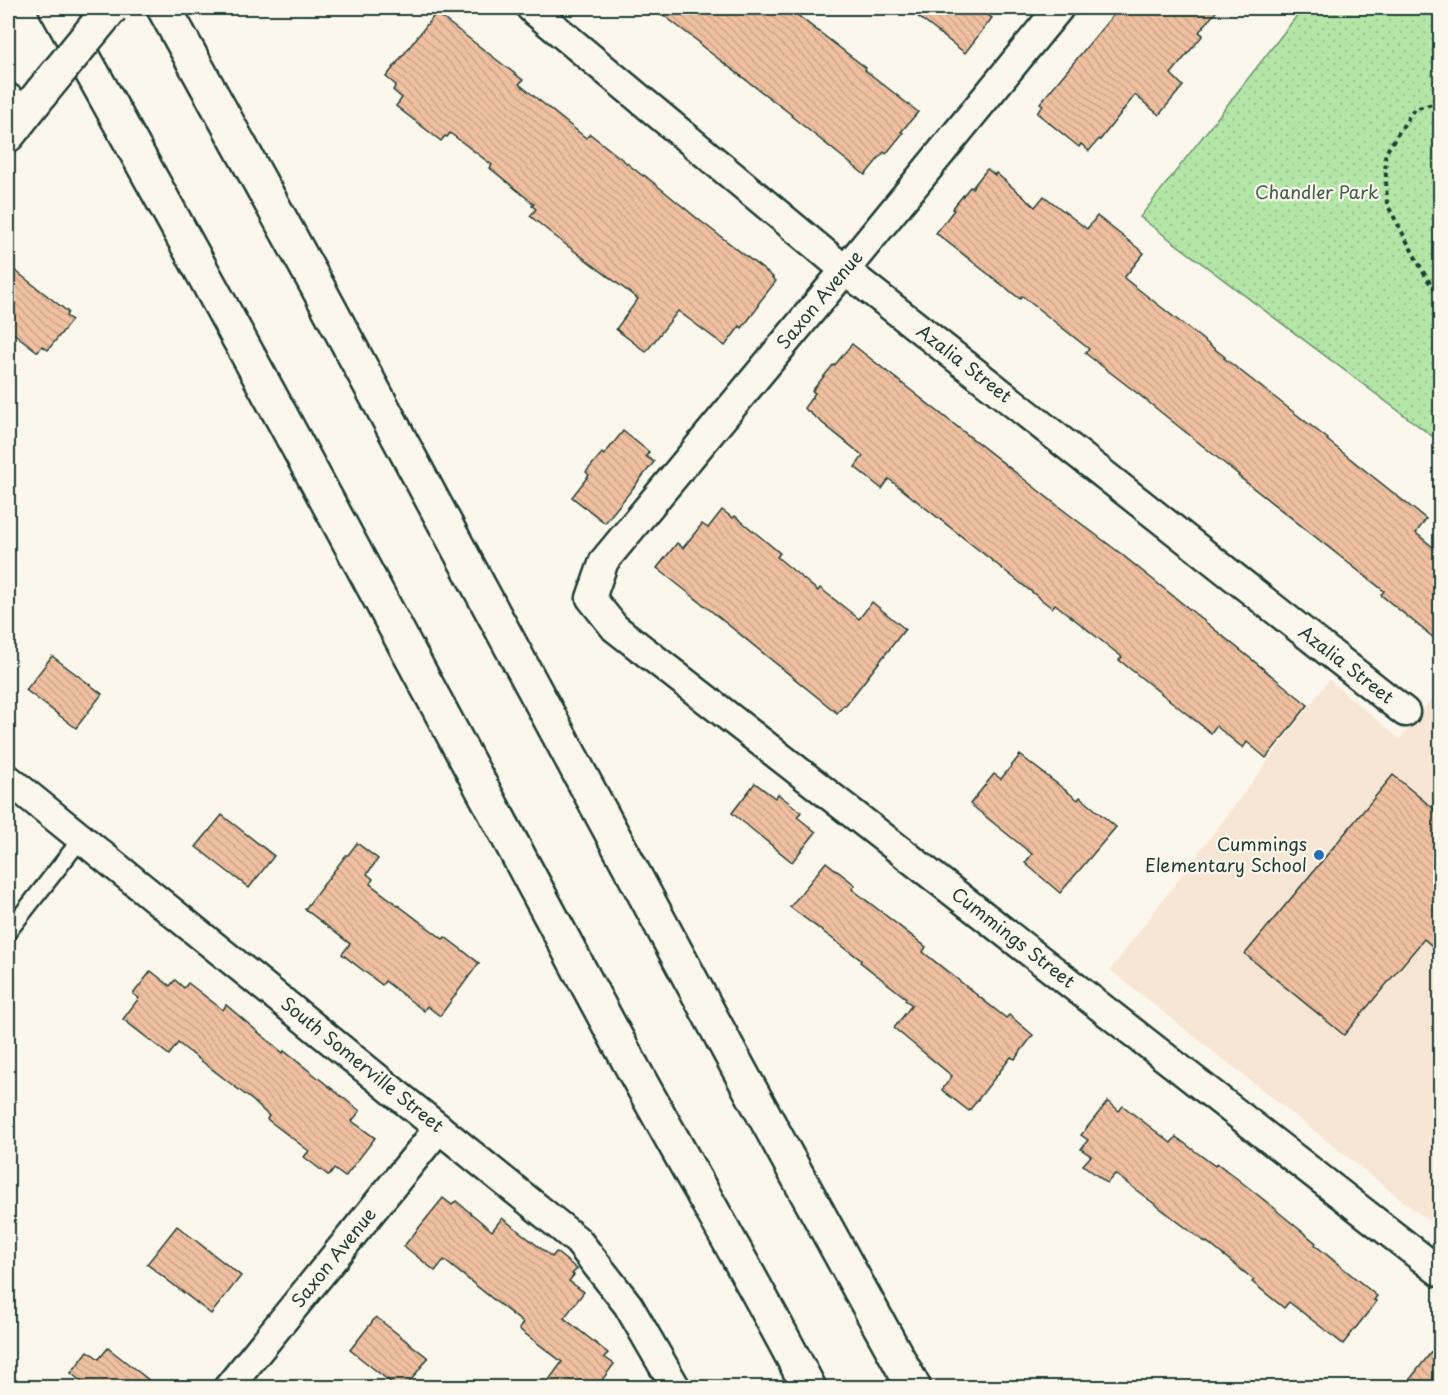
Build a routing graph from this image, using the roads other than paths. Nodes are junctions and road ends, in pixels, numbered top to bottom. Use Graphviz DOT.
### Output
graph roads {
  1 [pos="56,8"];
  2 [pos="111,8"];
  3 [pos="164,8"];
  4 [pos="531,8"];
  5 [pos="1059,8"];
  6 [pos="21,109"];
  7 [pos="845,270"];
  8 [pos="591,598"];
  9 [pos="1405,712"];
  10 [pos="8,779"];
  11 [pos="81,839"];
  12 [pos="8,932"];
  13 [pos="439,1128"];
  14 [pos="1440,1272"];
  15 [pos="228,1388"];
  16 [pos="676,1388"];
  17 [pos="810,1388"];
  18 [pos="914,1388"];
  1 -- 17 [label="main road"];
  2 -- 6 [label="main road, bridge"];
  3 -- 18 [label="main road"];
  4 -- 7 [label="street, Azalia Street"];
  5 -- 7 [label="street, Saxon Avenue"];
  7 -- 8 [label="street, Saxon Avenue"];
  7 -- 9 [label="street, Azalia Street"];
  8 -- 14 [label="street, Cummings Street"];
  10 -- 11 [label="street, South Somerville Street"];
  11 -- 12 [label="lane"];
  11 -- 13 [label="street, South Somerville Street"];
  13 -- 15 [label="street, Saxon Avenue"];
  13 -- 16 [label="street, South Somerville Street"];
}
